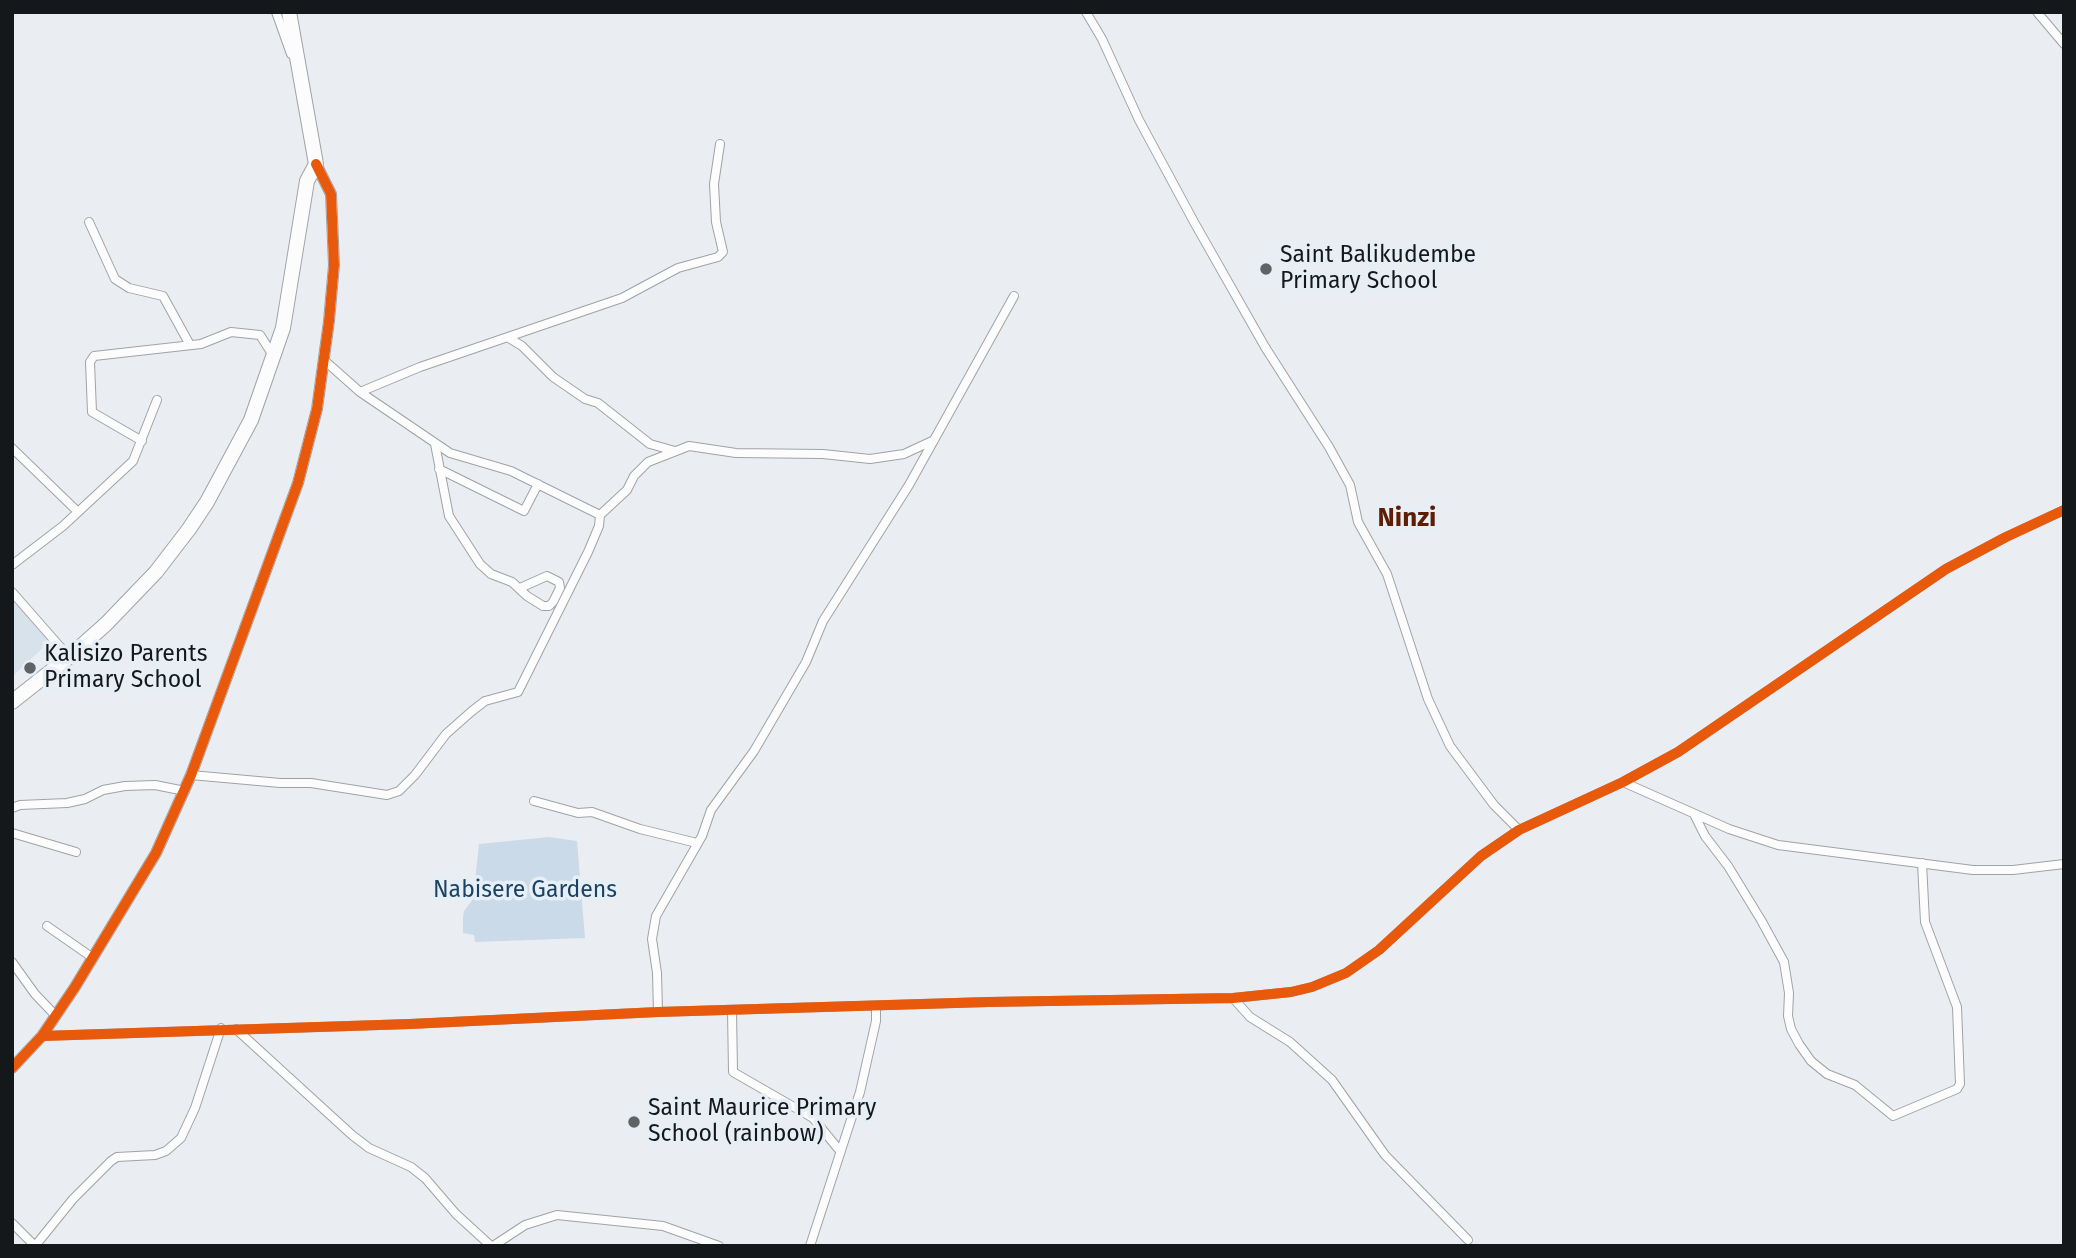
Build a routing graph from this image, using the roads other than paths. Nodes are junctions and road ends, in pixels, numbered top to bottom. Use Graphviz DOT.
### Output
graph roads {
  1 [pos="276,12"];
  2 [pos="289,12"];
  3 [pos="1086,12"];
  4 [pos="2037,12"];
  5 [pos="2064,44"];
  6 [pos="301,84"];
  7 [pos="720,144"];
  8 [pos="316,164"];
  9 [pos="89,222"];
  10 [pos="1014,296"];
  11 [pos="509,338"];
  12 [pos="190,345"];
  13 [pos="274,358"];
  14 [pos="324,360"];
  15 [pos="360,392"];
  16 [pos="157,400"];
  17 [pos="934,440"];
  18 [pos="142,441"];
  19 [pos="435,444"];
  20 [pos="12,448"];
  21 [pos="675,451"];
  22 [pos="439,469"];
  23 [pos="537,484"];
  24 [pos="2064,510"];
  25 [pos="77,511"];
  26 [pos="600,515"];
  27 [pos="12,565"];
  28 [pos="520,588"];
  29 [pos="12,592"];
  30 [pos="69,657"];
  31 [pos="12,702"];
  32 [pos="191,775"];
  33 [pos="1623,782"];
  34 [pos="185,790"];
  35 [pos="534,801"];
  36 [pos="12,808"];
  37 [pos="1694,814"];
  38 [pos="1519,830"];
  39 [pos="12,833"];
  40 [pos="697,844"];
  41 [pos="76,852"];
  42 [pos="1922,863"];
  43 [pos="2064,864"];
  44 [pos="47,926"];
  45 [pos="93,958"];
  46 [pos="12,962"];
  47 [pos="1233,998"];
  48 [pos="876,1006"];
  49 [pos="732,1011"];
  50 [pos="658,1012"];
  51 [pos="56,1016"];
  52 [pos="221,1028"];
  53 [pos="236,1029"];
  54 [pos="42,1036"];
  55 [pos="12,1068"];
  56 [pos="840,1151"];
  57 [pos="12,1223"];
  58 [pos="1468,1240"];
  59 [pos="35,1246"];
  60 [pos="492,1246"];
  61 [pos="719,1246"];
  62 [pos="810,1246"];
  1 -- 6 [label="street"];
  2 -- 6 [label="highway"];
  3 -- 38 [label="street"];
  4 -- 5 [label="street"];
  6 -- 8 [label="highway"];
  7 -- 11 [label="street"];
  8 -- 13 [label="highway"];
  8 -- 14 [label="street"];
  9 -- 12 [label="street"];
  10 -- 17 [label="street"];
  11 -- 15 [label="street"];
  11 -- 21 [label="street"];
  12 -- 13 [label="street"];
  12 -- 18 [label="street"];
  13 -- 30 [label="highway"];
  14 -- 15 [label="street"];
  14 -- 32 [label="street"];
  15 -- 19 [label="street"];
  16 -- 18 [label="street"];
  17 -- 21 [label="street"];
  17 -- 40 [label="street"];
  18 -- 25 [label="street"];
  19 -- 22 [label="street"];
  19 -- 23 [label="street"];
  20 -- 25 [label="street"];
  21 -- 26 [label="street"];
  22 -- 23 [label="street"];
  22 -- 28 [label="street"];
  23 -- 26 [label="street"];
  24 -- 33 [label="street"];
  25 -- 27 [label="street"];
  26 -- 32 [label="street"];
  28 -- 28 [label="street"];
  29 -- 30 [label="street"];
  30 -- 31 [label="highway"];
  32 -- 34 [label="street"];
  33 -- 37 [label="street"];
  33 -- 38 [label="street"];
  34 -- 36 [label="street"];
  34 -- 45 [label="street"];
  35 -- 40 [label="street"];
  37 -- 42 [label="street"];
  37 -- 42 [label="street"];
  38 -- 47 [label="street"];
  39 -- 41 [label="street"];
  40 -- 50 [label="street"];
  42 -- 43 [label="street"];
  44 -- 45 [label="street"];
  45 -- 51 [label="street"];
  46 -- 51 [label="street"];
  47 -- 48 [label="street"];
  47 -- 58 [label="street"];
  48 -- 49 [label="street"];
  48 -- 56 [label="street"];
  49 -- 50 [label="street"];
  49 -- 56 [label="street"];
  50 -- 53 [label="street"];
  51 -- 54 [label="street"];
  52 -- 53 [label="street"];
  52 -- 54 [label="street"];
  52 -- 59 [label="street"];
  53 -- 60 [label="street"];
  54 -- 55 [label="street"];
  56 -- 62 [label="street"];
  57 -- 59 [label="street"];
  60 -- 61 [label="street"];
}
